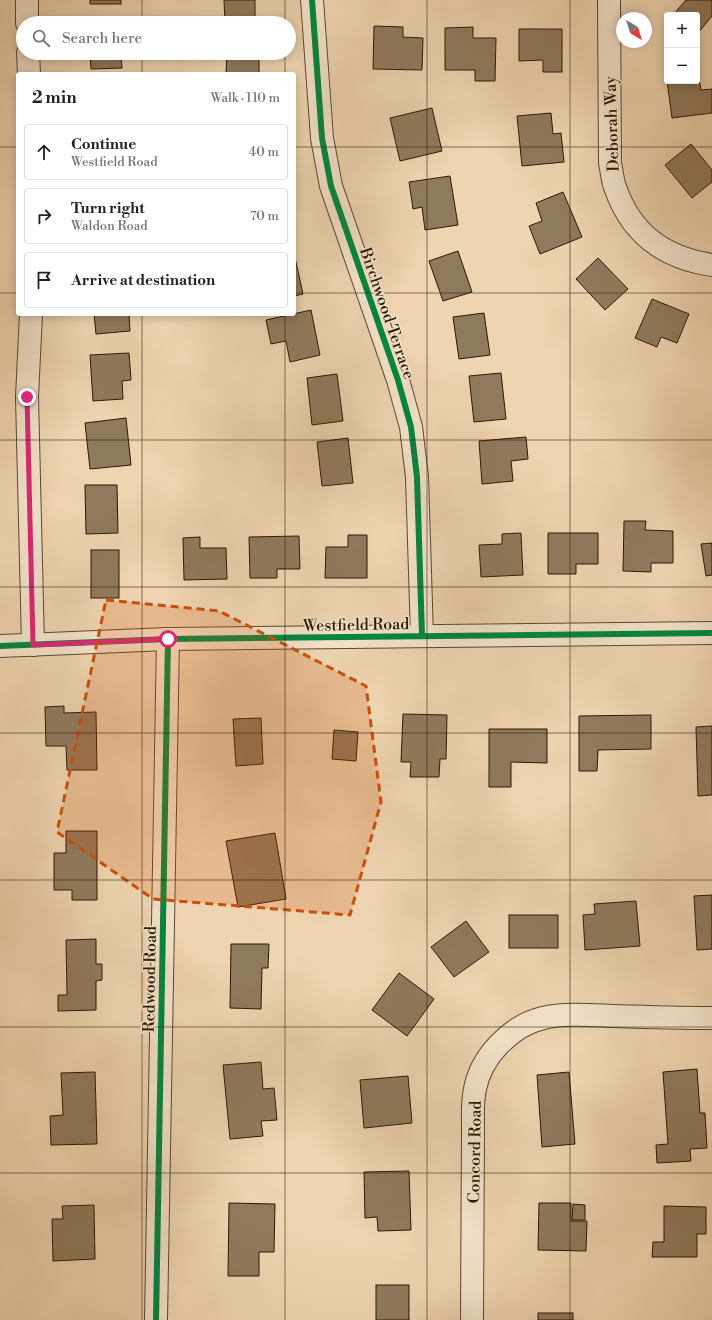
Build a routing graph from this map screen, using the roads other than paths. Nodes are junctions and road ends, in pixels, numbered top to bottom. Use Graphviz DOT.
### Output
graph roads {
  1 [pos="27,0"];
  2 [pos="312,0"];
  3 [pos="609,0"];
  4 [pos="28,16"];
  5 [pos="28,60"];
  6 [pos="29,72"];
  7 [pos="712,265"];
  8 [pos="32,316"];
  9 [pos="712,633"];
  10 [pos="422,636"];
  11 [pos="168,639"];
  12 [pos="33,645"];
  13 [pos="0,646"];
  14 [pos="712,1018"];
  15 [pos="156,1320"];
  16 [pos="472,1320"];
  1 -- 4 [label="street"];
  2 -- 10 [label="street, Birchwood Terrace"];
  3 -- 7 [label="street, Deborah Way"];
  5 -- 6 [label="street"];
  8 -- 12 [label="street"];
  9 -- 10 [label="street, Westfield Road"];
  10 -- 11 [label="street, Westfield Road"];
  11 -- 12 [label="street, Westfield Road"];
  11 -- 15 [label="street, Redwood Road"];
  12 -- 13 [label="street, Westfield Road"];
  14 -- 16 [label="street, Concord Road"];
}
